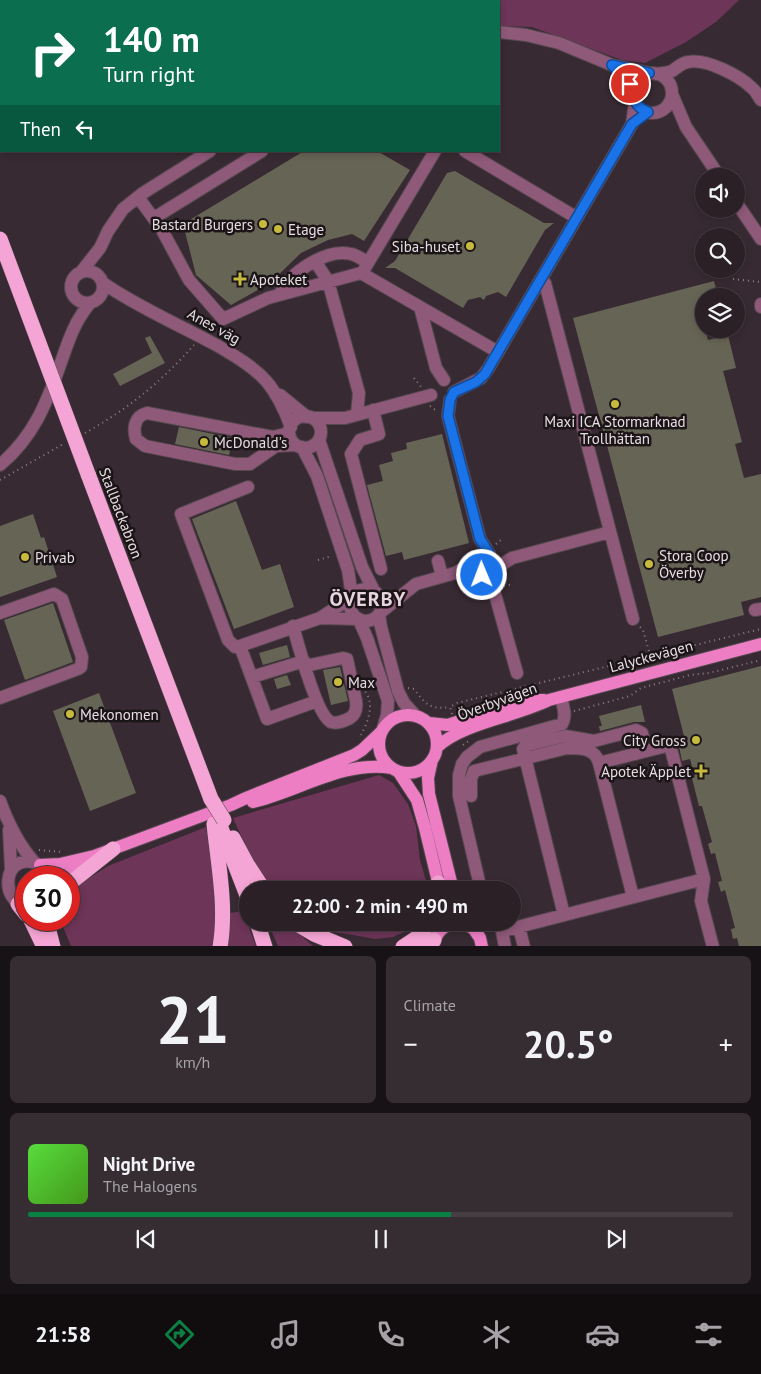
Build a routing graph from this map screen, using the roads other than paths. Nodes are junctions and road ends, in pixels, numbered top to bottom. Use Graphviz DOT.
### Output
graph roads {
  1 [pos="500,32"];
  2 [pos="612,65"];
  3 [pos="673,70"];
  4 [pos="653,73"];
  5 [pos="633,89"];
  6 [pos="671,90"];
  7 [pos="761,100"];
  8 [pos="635,102"];
  9 [pos="652,112"];
  10 [pos="632,124"];
  11 [pos="686,127"];
  12 [pos="208,152"];
  13 [pos="260,152"];
  14 [pos="434,152"];
  15 [pos="467,152"];
  16 [pos="714,168"];
  17 [pos="138,197"];
  18 [pos="745,215"];
  19 [pos="154,218"];
  20 [pos="577,218"];
  21 [pos="0,239"];
  22 [pos="761,239"];
  23 [pos="100,248"];
  24 [pos="315,261"];
  25 [pos="365,268"];
  26 [pos="81,272"];
  27 [pos="101,280"];
  28 [pos="541,280"];
  29 [pos="328,281"];
  30 [pos="280,294"];
  31 [pos="74,299"];
  32 [pos="94,301"];
  33 [pos="134,302"];
  34 [pos="420,307"];
  35 [pos="73,328"];
  36 [pos="498,352"];
  37 [pos="272,388"];
  38 [pos="443,391"];
  39 [pos="373,410"];
  40 [pos="351,416"];
  41 [pos="309,418"];
  42 [pos="290,430"];
  43 [pos="319,438"];
  44 [pos="275,442"];
  45 [pos="299,446"];
  46 [pos="0,465"];
  47 [pos="248,487"];
  48 [pos="610,532"];
  49 [pos="438,560"];
  50 [pos="487,565"];
  51 [pos="381,569"];
  52 [pos="442,576"];
  53 [pos="409,589"];
  54 [pos="375,592"];
  55 [pos="352,597"];
  56 [pos="0,613"];
  57 [pos="380,613"];
  58 [pos="320,618"];
  59 [pos="358,619"];
  60 [pos="633,619"];
  61 [pos="293,626"];
  62 [pos="761,644"];
  63 [pos="237,646"];
  64 [pos="305,664"];
  65 [pos="517,673"];
  66 [pos="252,678"];
  67 [pos="0,698"];
  68 [pos="555,699"];
  69 [pos="319,707"];
  70 [pos="422,719"];
  71 [pos="382,730"];
  72 [pos="437,747"];
  73 [pos="635,754"];
  74 [pos="525,759"];
  75 [pos="432,760"];
  76 [pos="599,763"];
  77 [pos="395,770"];
  78 [pos="471,796"];
  79 [pos="0,801"];
  80 [pos="231,805"];
  81 [pos="8,822"];
  82 [pos="219,822"];
  83 [pos="113,849"];
  84 [pos="94,856"];
  85 [pos="37,864"];
  86 [pos="40,866"];
  87 [pos="80,866"];
  88 [pos="6,874"];
  89 [pos="80,875"];
  90 [pos="704,880"];
  91 [pos="242,881"];
  92 [pos="258,881"];
  93 [pos="437,881"];
  94 [pos="450,881"];
  95 [pos="478,881"];
  96 [pos="633,897"];
  97 [pos="15,902"];
  98 [pos="564,915"];
  99 [pos="521,926"];
  100 [pos="36,931"];
  101 [pos="49,931"];
  102 [pos="58,931"];
  103 [pos="260,931"];
  104 [pos="309,931"];
  105 [pos="475,931"];
  106 [pos="500,931"];
  107 [pos="520,931"];
  108 [pos="433,935"];
  109 [pos="44,946"];
  110 [pos="54,946"];
  111 [pos="61,946"];
  112 [pos="220,946"];
  113 [pos="266,946"];
  114 [pos="345,946"];
  115 [pos="403,946"];
  116 [pos="482,946"];
  117 [pos="505,946"];
  118 [pos="524,946"];
  119 [pos="713,946"];
  1 -- 2 [label="street"];
  2 -- 4 [label="street"];
  2 -- 5 [label="street"];
  3 -- 4 [label="street"];
  3 -- 6 [label="street"];
  3 -- 7 [label="street"];
  4 -- 5 [label="street"];
  4 -- 6 [label="street"];
  5 -- 8 [label="street"];
  6 -- 9 [label="street"];
  6 -- 11 [label="street"];
  8 -- 9 [label="street"];
  8 -- 10 [label="street"];
  9 -- 10 [label="street"];
  9 -- 11 [label="street"];
  10 -- 20 [label="street"];
  11 -- 16 [label="street"];
  12 -- 17 [label="street"];
  13 -- 19 [label="street"];
  14 -- 25 [label="street"];
  15 -- 20 [label="street"];
  17 -- 19 [label="street"];
  17 -- 23 [label="street"];
  18 -- 22 [label="street"];
  19 -- 30 [label="street"];
  20 -- 28 [label="street"];
  21 -- 82 [label="highway, Stallbackabron, bridge"];
  23 -- 26 [label="street"];
  23 -- 27 [label="street"];
  24 -- 25 [label="street"];
  24 -- 29 [label="street"];
  24 -- 30 [label="street"];
  25 -- 29 [label="street"];
  25 -- 34 [label="street"];
  26 -- 27 [label="street"];
  26 -- 31 [label="street"];
  27 -- 32 [label="street"];
  27 -- 33 [label="street, Anes väg"];
  28 -- 36 [label="street"];
  28 -- 48 [label="street"];
  29 -- 30 [label="street"];
  29 -- 40 [label="street"];
  31 -- 32 [label="street"];
  31 -- 35 [label="street"];
  32 -- 33 [label="street, Anes väg"];
  32 -- 35 [label="street"];
  33 -- 37 [label="street, Anes väg"];
  34 -- 36 [label="street"];
  34 -- 38 [label="street"];
  35 -- 46 [label="street"];
  36 -- 38 [label="street"];
  37 -- 41 [label="street, Anes väg"];
  37 -- 42 [label="street, Anes väg"];
  38 -- 39 [label="street"];
  38 -- 50 [label="street"];
  39 -- 40 [label="street"];
  39 -- 51 [label="street"];
  40 -- 41 [label="street"];
  40 -- 43 [label="street"];
  41 -- 42 [label="street"];
  41 -- 43 [label="street"];
  42 -- 44 [label="street"];
  42 -- 45 [label="street"];
  43 -- 45 [label="street"];
  43 -- 54 [label="street"];
  44 -- 44 [label="street"];
  44 -- 45 [label="street"];
  45 -- 55 [label="street"];
  47 -- 63 [label="street"];
  48 -- 50 [label="street"];
  48 -- 60 [label="street"];
  49 -- 52 [label="street"];
  50 -- 52 [label="street"];
  50 -- 65 [label="street"];
  52 -- 53 [label="street"];
  53 -- 54 [label="street"];
  53 -- 57 [label="street"];
  54 -- 55 [label="street"];
  54 -- 57 [label="street"];
  55 -- 58 [label="street"];
  55 -- 59 [label="street"];
  56 -- 67 [label="street"];
  57 -- 59 [label="street"];
  57 -- 70 [label="street"];
  58 -- 59 [label="street"];
  58 -- 61 [label="street"];
  59 -- 71 [label="street"];
  61 -- 63 [label="street"];
  61 -- 64 [label="street"];
  62 -- 68 [label="main road, Lalyckevägen"];
  63 -- 66 [label="street"];
  64 -- 66 [label="street"];
  64 -- 69 [label="street"];
  64 -- 69 [label="street"];
  66 -- 69 [label="street"];
  68 -- 70 [label="main road, Överbyvägen"];
  68 -- 72 [label="main road, Överbyvägen"];
  68 -- 95 [label="street"];
  70 -- 71 [label="main road, Överbyvägen"];
  70 -- 72 [label="main road"];
  71 -- 77 [label="main road"];
  71 -- 80 [label="main road, Överbyvägen"];
  72 -- 75 [label="main road"];
  73 -- 74 [label="street"];
  73 -- 76 [label="street"];
  73 -- 90 [label="street"];
  74 -- 76 [label="street"];
  74 -- 78 [label="street"];
  74 -- 98 [label="street"];
  75 -- 77 [label="main road, Överbyvägen"];
  75 -- 94 [label="main road"];
  76 -- 96 [label="street"];
  77 -- 80 [label="main road, Överbyvägen"];
  77 -- 93 [label="main road"];
  79 -- 81 [label="street"];
  80 -- 83 [label="main road, Överbyvägen"];
  81 -- 85 [label="street"];
  81 -- 88 [label="street"];
  82 -- 91 [label="highway"];
  82 -- 92 [label="highway"];
  82 -- 112 [label="highway"];
  83 -- 84 [label="main road, Överbyvägen"];
  83 -- 89 [label="highway"];
  84 -- 85 [label="main road, Överbyvägen"];
  84 -- 87 [label="main road, Överbyvägen"];
  85 -- 86 [label="street"];
  85 -- 88 [label="street"];
  88 -- 97 [label="street"];
  90 -- 96 [label="street"];
  90 -- 119 [label="street"];
  96 -- 98 [label="street"];
  98 -- 99 [label="street"];
  100 -- 109 [label="highway"];
  101 -- 110 [label="highway"];
  102 -- 111 [label="highway"];
  103 -- 113 [label="highway"];
  104 -- 114 [label="highway"];
  105 -- 116 [label="main road"];
  106 -- 117 [label="street"];
  107 -- 118 [label="street"];
  108 -- 115 [label="highway"];
}
